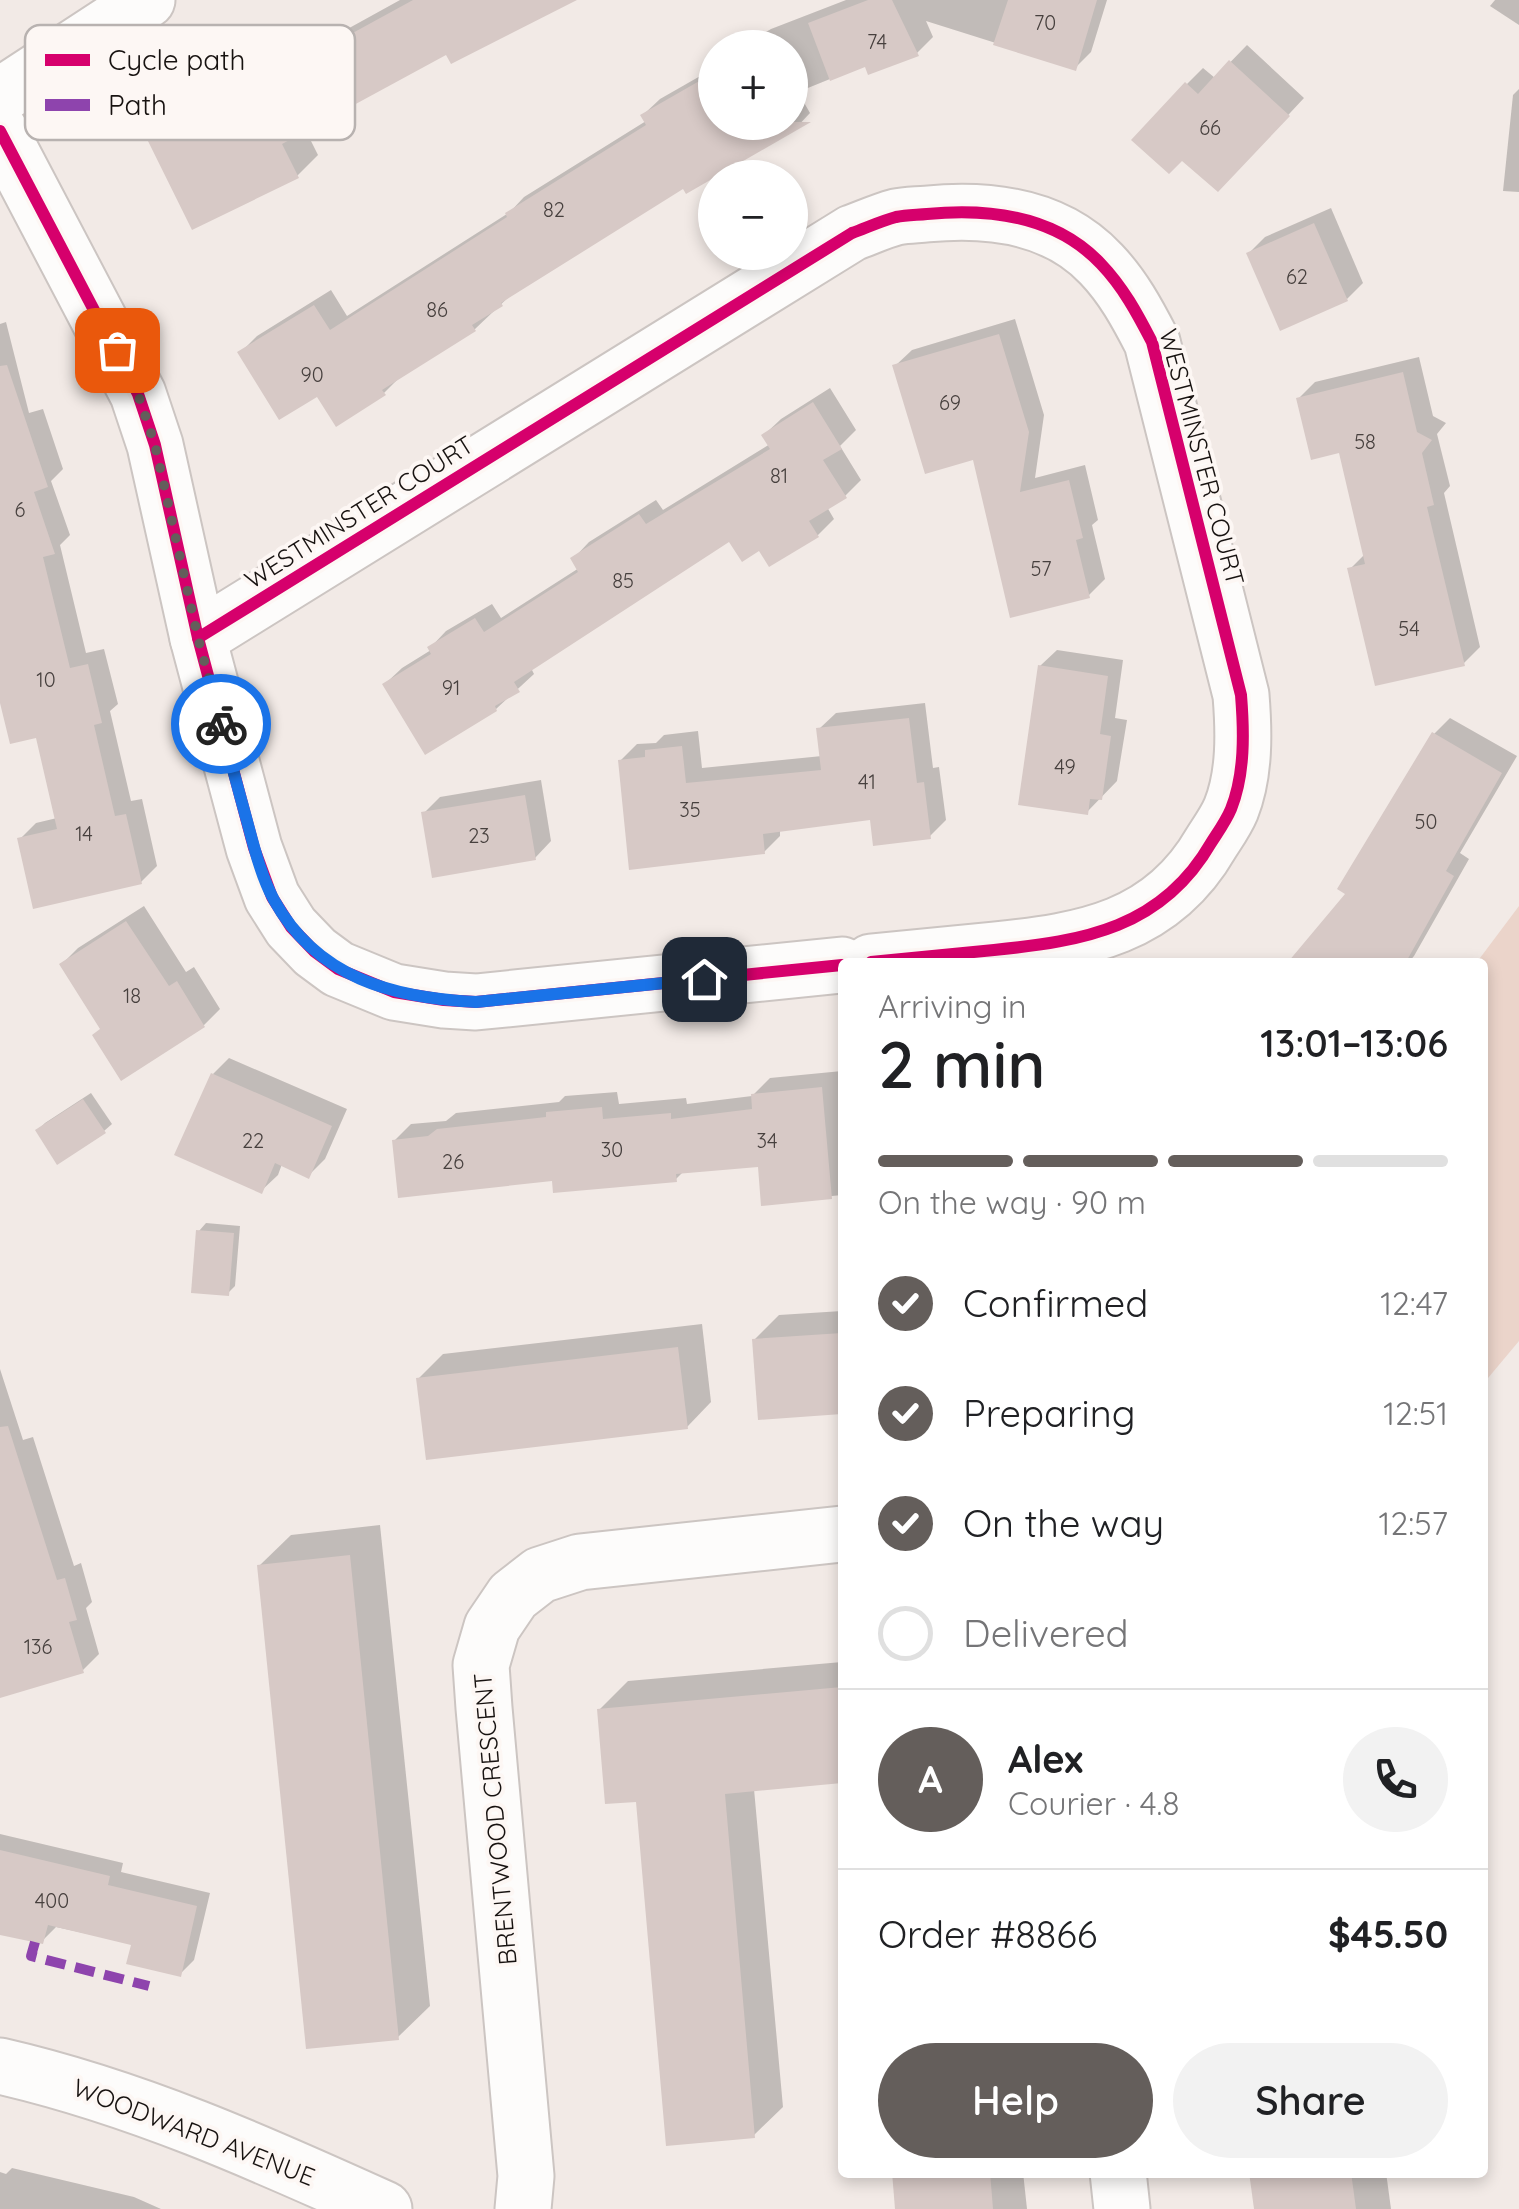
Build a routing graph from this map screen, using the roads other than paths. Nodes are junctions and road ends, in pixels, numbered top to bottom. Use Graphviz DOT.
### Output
graph roads {
  1 [pos="148,0"];
  2 [pos="109,25"];
  3 [pos="25,80"];
  4 [pos="0,96"];
  5 [pos="0,131"];
  6 [pos="198,638"];
  7 [pos="913,958"];
  8 [pos="838,966"];
  9 [pos="838,1534"];
  10 [pos="0,2066"];
  11 [pos="1119,2178"];
  12 [pos="384,2209"];
  13 [pos="524,2209"];
  14 [pos="1122,2209"];
  1 -- 2 [label="street"];
  3 -- 4 [label="street"];
  5 -- 6 [label="street"];
  6 -- 7 [label="street, WESTMINSTER COURT"];
  6 -- 8 [label="street"];
  9 -- 13 [label="street, BRENTWOOD CRESCENT"];
  10 -- 12 [label="street, WOODWARD AVENUE"];
  11 -- 14 [label="street"];
}
